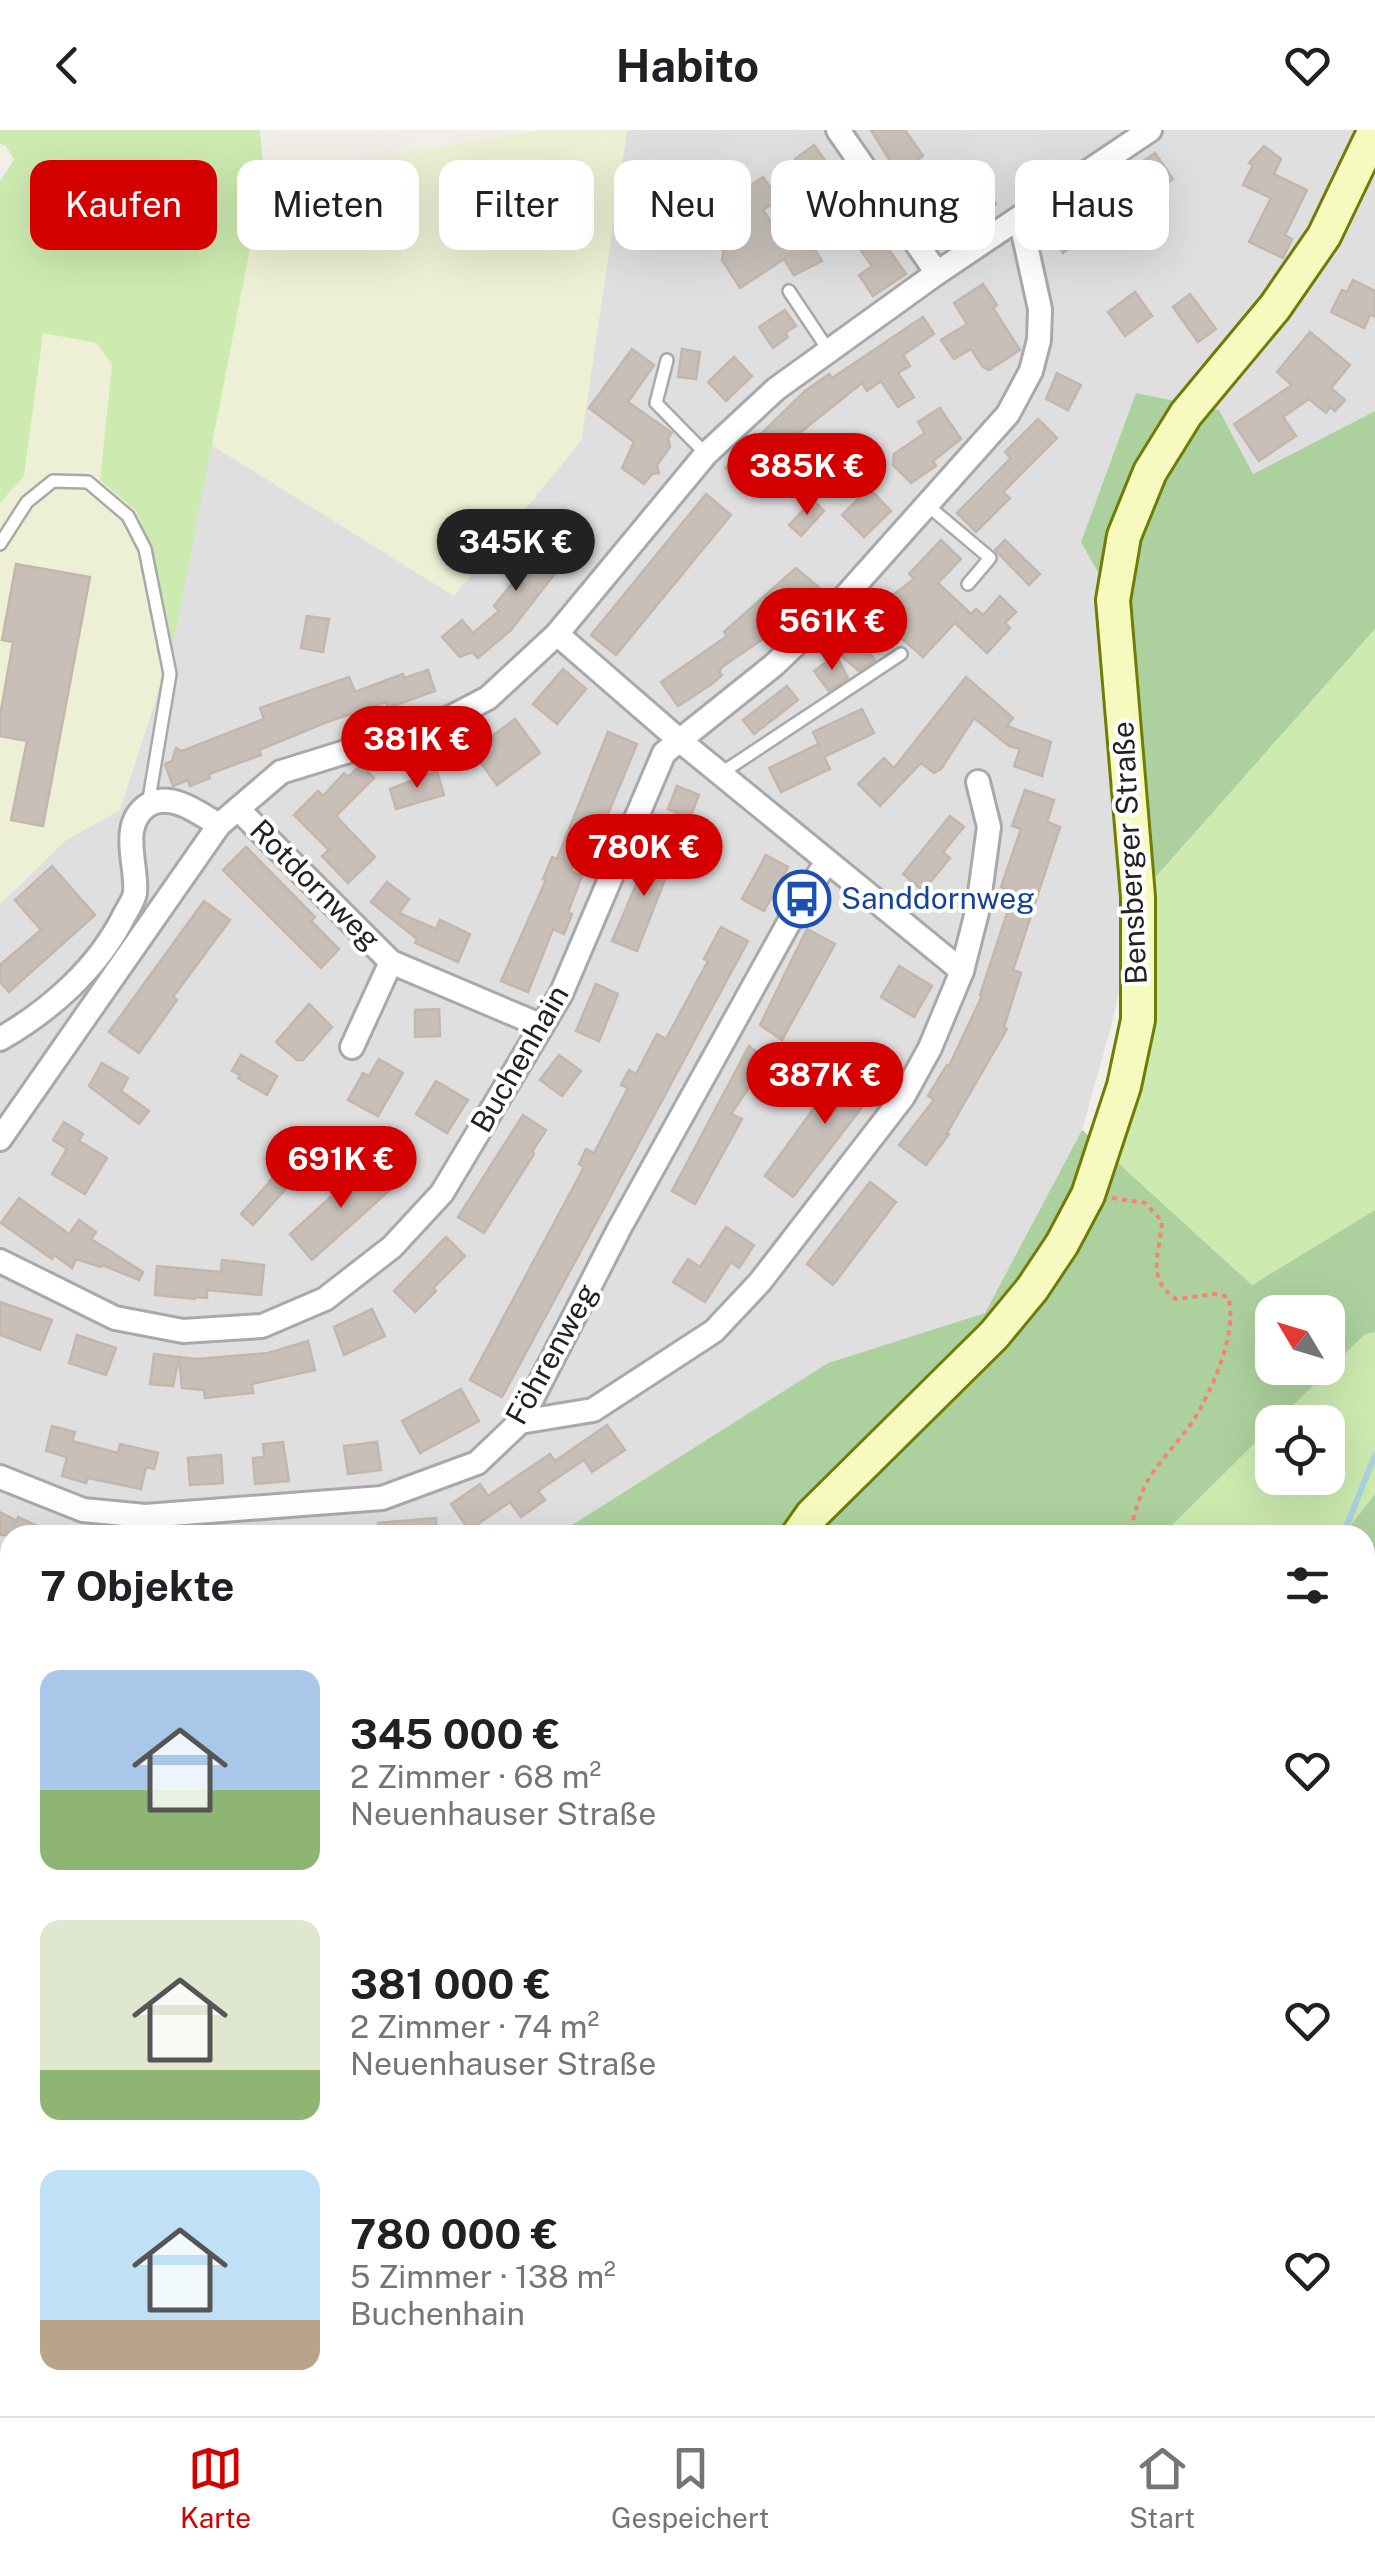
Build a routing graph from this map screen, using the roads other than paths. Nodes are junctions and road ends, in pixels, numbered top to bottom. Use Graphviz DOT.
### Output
graph roads {
  1 [pos="838,130"];
  2 [pos="1150,130"];
  3 [pos="1375,130"];
  4 [pos="1106,160"];
  5 [pos="1015,221"];
  6 [pos="1027,250"];
  7 [pos="938,273"];
  8 [pos="790,291"];
  9 [pos="829,351"];
  10 [pos="667,360"];
  11 [pos="706,454"];
  12 [pos="927,505"];
  13 [pos="0,544"];
  14 [pos="968,584"];
  15 [pos="557,634"];
  16 [pos="901,654"];
  17 [pos="678,739"];
  18 [pos="720,774"];
  19 [pos="978,782"];
  20 [pos="148,806"];
  21 [pos="238,808"];
  22 [pos="219,825"];
  23 [pos="827,862"];
  24 [pos="391,962"];
  25 [pos="962,971"];
  26 [pos="542,1026"];
  27 [pos="0,1039"];
  28 [pos="352,1047"];
  29 [pos="0,1139"];
  30 [pos="0,1261"];
  31 [pos="520,1422"];
  32 [pos="0,1478"];
  33 [pos="806,1525"];
  1 -- 7 [label="street"];
  2 -- 4 [label="street"];
  3 -- 33 [label="main road, Bensberger Straße"];
  5 -- 7 [label="street"];
  6 -- 12 [label="street"];
  7 -- 9 [label="street"];
  8 -- 9 [label="lane"];
  9 -- 11 [label="street"];
  10 -- 11 [label="lane"];
  11 -- 15 [label="street"];
  12 -- 14 [label="lane"];
  12 -- 17 [label="street"];
  13 -- 20 [label="lane"];
  15 -- 17 [label="street"];
  15 -- 21 [label="street"];
  16 -- 18 [label="lane"];
  17 -- 18 [label="street"];
  17 -- 26 [label="street, Buchenhain"];
  18 -- 23 [label="street"];
  19 -- 25 [label="street"];
  20 -- 22 [label="street"];
  20 -- 27 [label="street"];
  21 -- 22 [label="street"];
  21 -- 24 [label="street, Rotdornweg"];
  22 -- 29 [label="street"];
  23 -- 25 [label="street"];
  23 -- 31 [label="street, Föhrenweg"];
  24 -- 26 [label="street, Rotdornweg"];
  24 -- 28 [label="street, Rotdornweg"];
  25 -- 31 [label="street"];
  26 -- 30 [label="street, Buchenhain"];
  31 -- 32 [label="street, Föhrenweg"];
}
